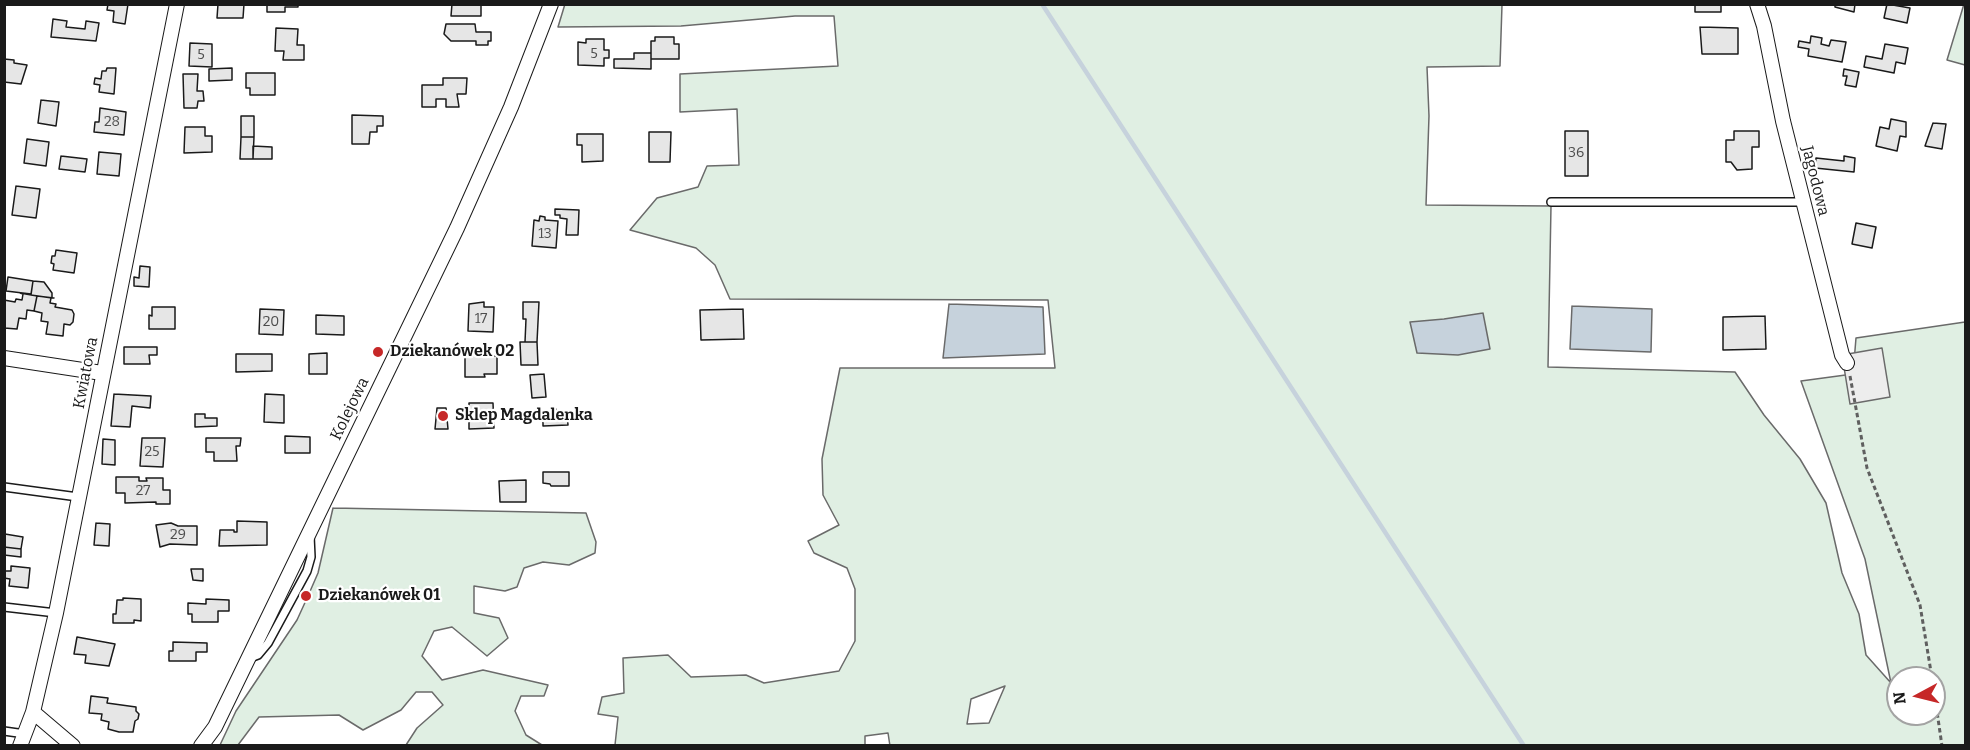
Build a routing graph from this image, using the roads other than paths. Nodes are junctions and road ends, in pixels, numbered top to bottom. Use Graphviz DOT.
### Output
graph roads {
  1 [pos="177,4"];
  2 [pos="551,4"];
  3 [pos="1757,4"];
  4 [pos="1551,202"];
  5 [pos="1804,202"];
  6 [pos="4,358"];
  7 [pos="1847,363"];
  8 [pos="102,373"];
  9 [pos="4,487"];
  10 [pos="78,497"];
  11 [pos="4,607"];
  12 [pos="56,613"];
  13 [pos="33,712"];
  14 [pos="214,727"];
  15 [pos="4,731"];
  16 [pos="23,740"];
  17 [pos="73,746"];
  18 [pos="201,746"];
  19 [pos="211,746"];
  1 -- 8 [label="street, Kwiatowa"];
  2 -- 14 [label="street, Kolejowa"];
  3 -- 5 [label="street, Jagodowa"];
  4 -- 5 [label="lane"];
  5 -- 7 [label="street, Jagodowa"];
  6 -- 8 [label="street"];
  8 -- 10 [label="street, Kwiatowa"];
  9 -- 10 [label="lane"];
  10 -- 12 [label="street, Kwiatowa"];
  11 -- 12 [label="lane"];
  12 -- 13 [label="street, Kwiatowa"];
  13 -- 16 [label="street, Kwiatowa"];
  13 -- 17 [label="street"];
  14 -- 18 [label="street, Kolejowa"];
  14 -- 19 [label="street, Kolejowa"];
  15 -- 16 [label="lane"];
}
